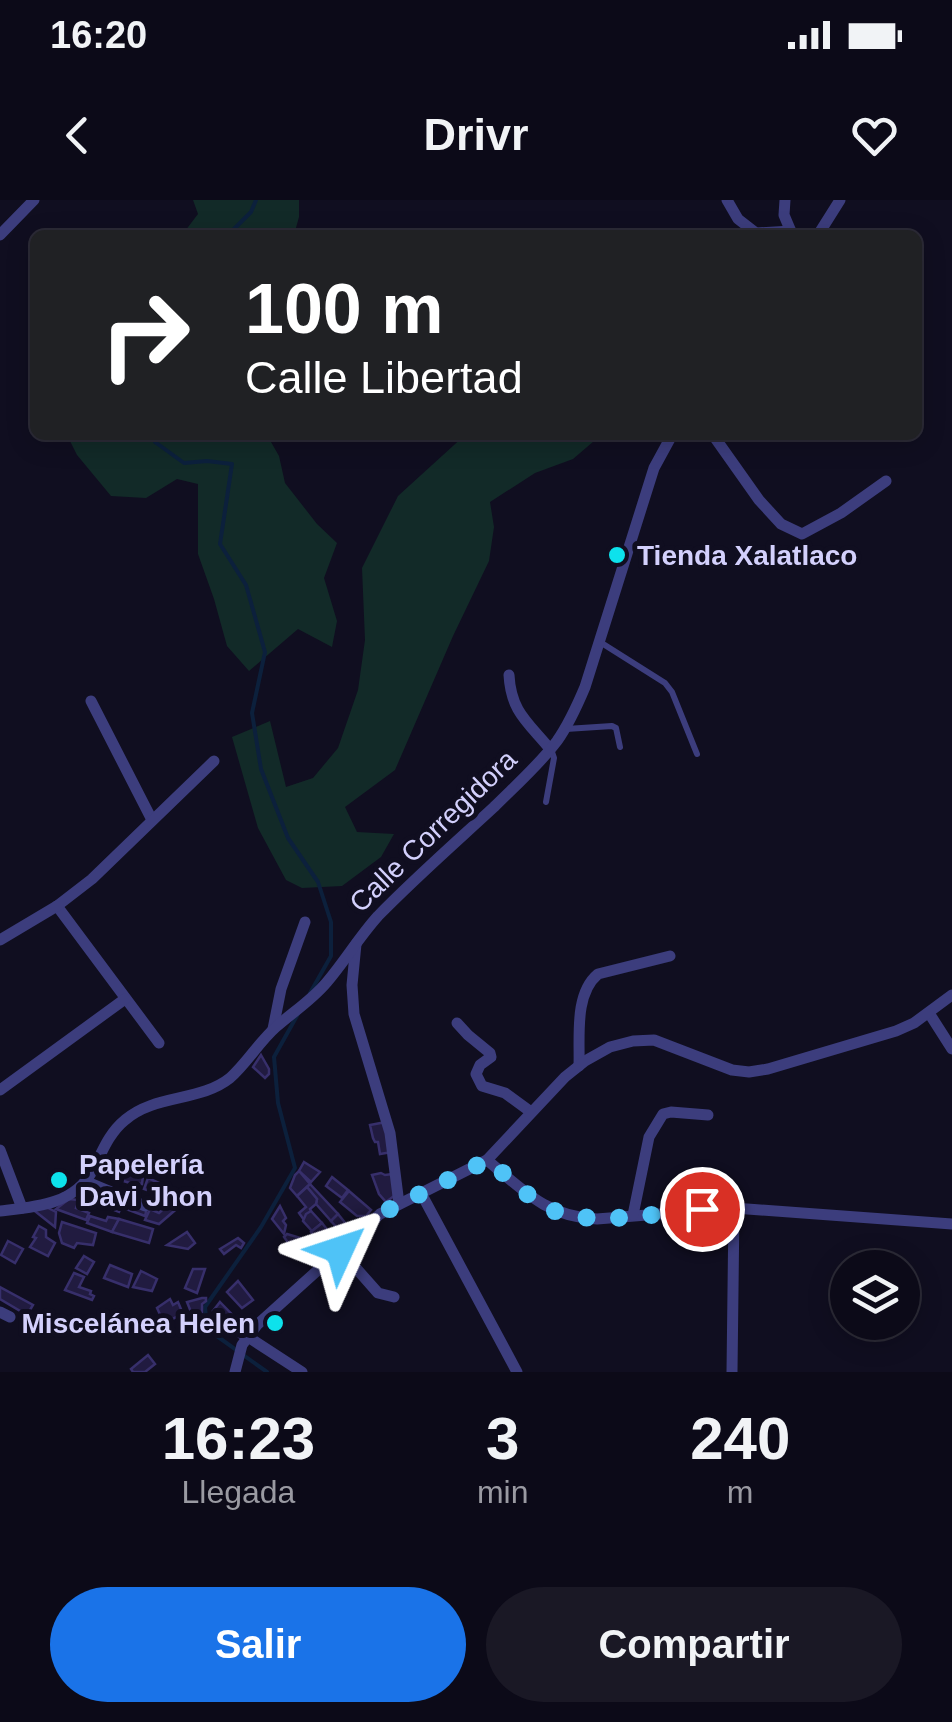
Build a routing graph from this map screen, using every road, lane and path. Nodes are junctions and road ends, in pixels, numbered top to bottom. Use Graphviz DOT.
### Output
graph roads {
  1 [pos="34,200"];
  2 [pos="727,200"];
  3 [pos="785,200"];
  4 [pos="840,200"];
  5 [pos="752,230"];
  6 [pos="791,230"];
  7 [pos="821,230"];
  8 [pos="1,231"];
  9 [pos="669,440"];
  10 [pos="717,440"];
  11 [pos="886,481"];
  12 [pos="599,642"];
  13 [pos="509,675"];
  14 [pos="91,701"];
  15 [pos="564,730"];
  16 [pos="620,747"];
  17 [pos="550,749"];
  18 [pos="698,754"];
  19 [pos="214,761"];
  20 [pos="546,802"];
  21 [pos="152,820"];
  22 [pos="57,906"];
  23 [pos="305,922"];
  24 [pos="0,940"];
  25 [pos="357,941"];
  26 [pos="670,956"];
  27 [pos="952,996"];
  28 [pos="124,999"];
  29 [pos="929,1013"];
  30 [pos="457,1023"];
  31 [pos="273,1030"];
  32 [pos="159,1043"];
  33 [pos="952,1049"];
  34 [pos="578,1066"];
  35 [pos="0,1090"];
  36 [pos="531,1112"];
  37 [pos="708,1115"];
  38 [pos="0,1150"];
  39 [pos="488,1160"];
  40 [pos="86,1181"];
  41 [pos="421,1193"];
  42 [pos="399,1204"];
  43 [pos="145,1206"];
  44 [pos="22,1208"];
  45 [pos="734,1208"];
  46 [pos="0,1211"];
  47 [pos="633,1215"];
  48 [pos="952,1224"];
  49 [pos="340,1250"];
  50 [pos="394,1297"];
  51 [pos="245,1341"];
  52 [pos="236,1369"];
  53 [pos="302,1372"];
  54 [pos="518,1372"];
  55 [pos="732,1372"];
  1 -- 8 [label="street"];
  2 -- 5 [label="street"];
  3 -- 6 [label="street"];
  4 -- 7 [label="street"];
  9 -- 12 [label="street, Calle Corregidora"];
  10 -- 11 [label="street"];
  12 -- 15 [label="street, Calle Corregidora"];
  12 -- 18 [label="lane"];
  13 -- 17 [label="street"];
  14 -- 21 [label="street"];
  15 -- 16 [label="lane"];
  15 -- 17 [label="street, Calle Corregidora"];
  17 -- 20 [label="lane"];
  17 -- 25 [label="street, Calle Corregidora"];
  19 -- 21 [label="street"];
  21 -- 22 [label="street"];
  22 -- 24 [label="street"];
  22 -- 28 [label="street"];
  23 -- 31 [label="street"];
  25 -- 31 [label="street, Calle Corregidora"];
  25 -- 42 [label="street"];
  26 -- 34 [label="street"];
  27 -- 29 [label="street"];
  28 -- 32 [label="street"];
  28 -- 35 [label="street"];
  29 -- 33 [label="street"];
  29 -- 34 [label="street"];
  30 -- 36 [label="street"];
  31 -- 40 [label="street, Calle Corregidora"];
  34 -- 36 [label="street"];
  36 -- 39 [label="street"];
  37 -- 47 [label="street"];
  38 -- 44 [label="street"];
  39 -- 41 [label="street"];
  39 -- 47 [label="street"];
  40 -- 43 [label="street"];
  40 -- 44 [label="street"];
  41 -- 42 [label="street"];
  41 -- 54 [label="street"];
  42 -- 49 [label="street"];
  44 -- 46 [label="street"];
  45 -- 47 [label="street"];
  45 -- 48 [label="street"];
  45 -- 55 [label="street"];
  49 -- 50 [label="street"];
  49 -- 51 [label="street"];
  51 -- 52 [label="street"];
  51 -- 53 [label="street"];
}
